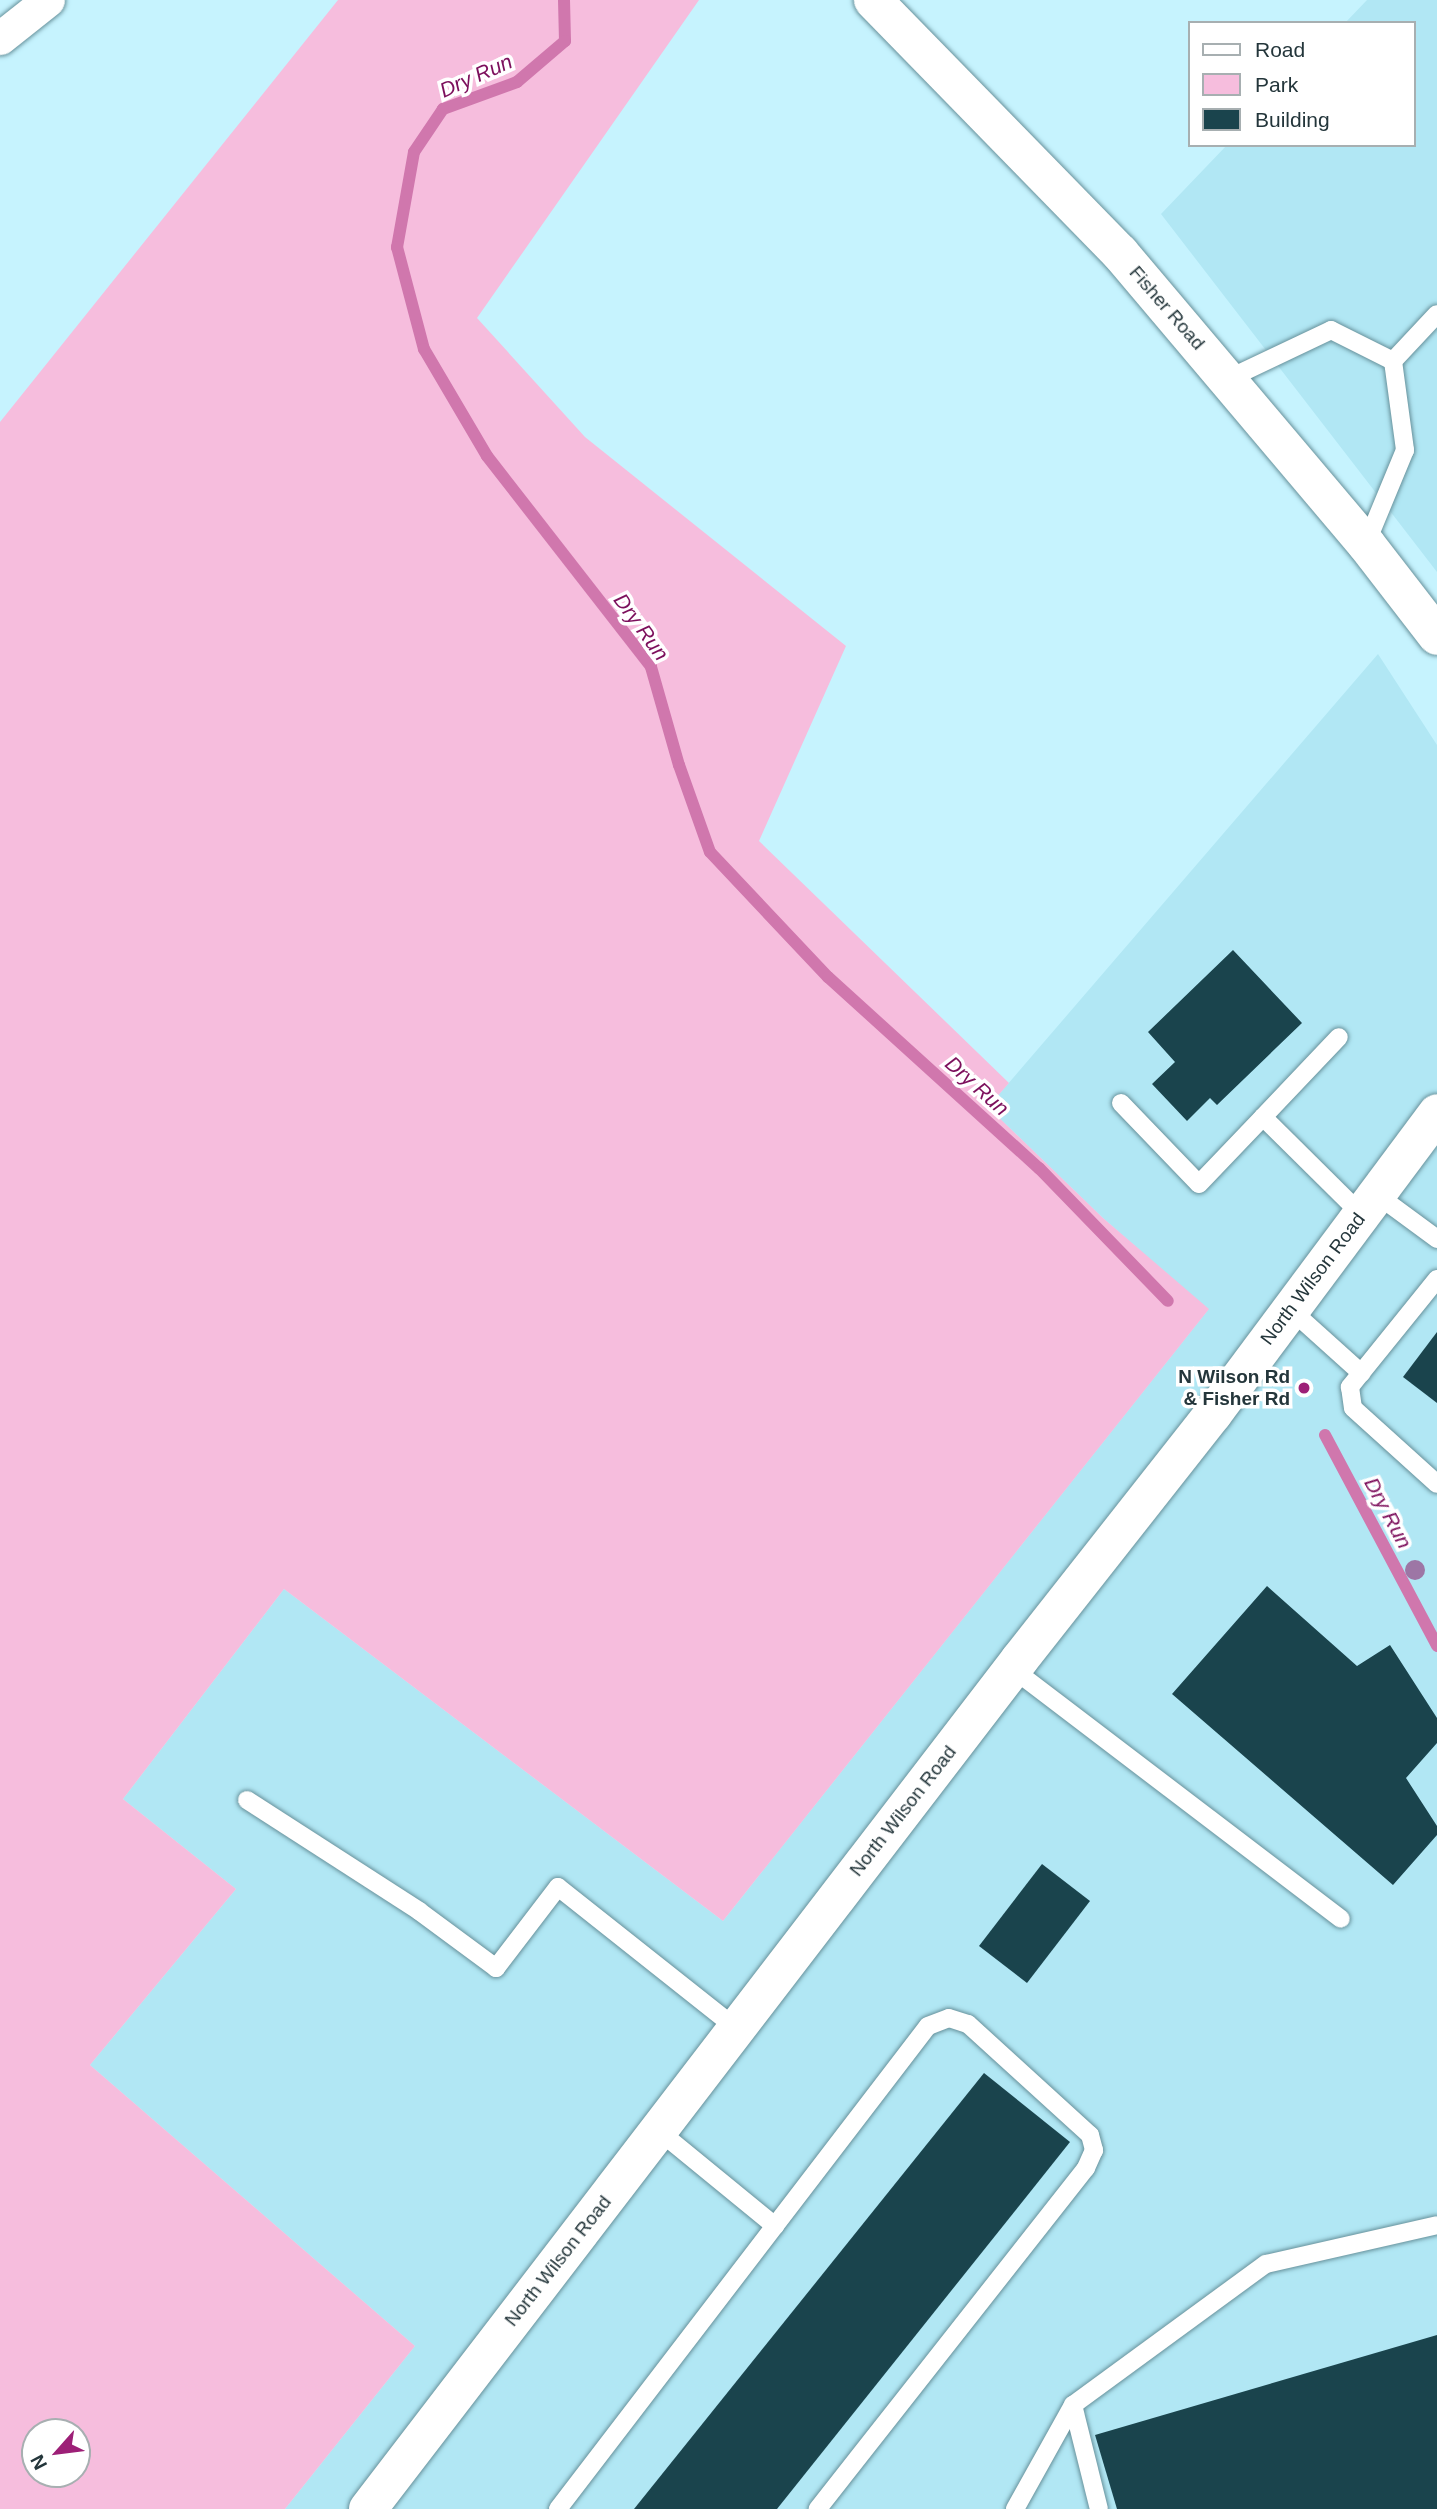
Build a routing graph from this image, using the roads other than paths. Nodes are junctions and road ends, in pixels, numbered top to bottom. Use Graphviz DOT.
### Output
graph roads {
  1 [pos="48,0"];
  2 [pos="873,0"];
  3 [pos="0,38"];
  4 [pos="1437,314"];
  5 [pos="1393,360"];
  6 [pos="1228,379"];
  7 [pos="1366,544"];
  8 [pos="1437,636"];
  9 [pos="1339,1037"];
  10 [pos="1121,1103"];
  11 [pos="1437,1113"];
  12 [pos="1263,1116"];
  13 [pos="1368,1204"];
  14 [pos="1437,1239"];
  15 [pos="1437,1279"];
  16 [pos="1290,1309"];
  17 [pos="1361,1373"];
  18 [pos="1437,1483"];
  19 [pos="1013,1669"];
  20 [pos="247,1800"];
  21 [pos="1341,1919"];
  22 [pos="737,2029"];
  23 [pos="659,2131"];
  24 [pos="1437,2225"];
  25 [pos="775,2226"];
  26 [pos="1073,2405"];
  27 [pos="368,2509"];
  28 [pos="558,2509"];
  29 [pos="818,2509"];
  30 [pos="1015,2509"];
  31 [pos="1099,2509"];
  1 -- 3 [label="street"];
  2 -- 6 [label="main road, Fisher Road"];
  4 -- 5 [label="lane"];
  5 -- 6 [label="lane"];
  5 -- 7 [label="lane"];
  6 -- 7 [label="main road, Fisher Road"];
  7 -- 8 [label="main road, Fisher Road"];
  9 -- 12 [label="lane"];
  10 -- 12 [label="lane"];
  11 -- 13 [label="main road, North Wilson Road"];
  12 -- 13 [label="lane"];
  13 -- 14 [label="lane"];
  13 -- 16 [label="main road, North Wilson Road"];
  15 -- 17 [label="lane"];
  16 -- 17 [label="lane"];
  16 -- 19 [label="main road, North Wilson Road"];
  17 -- 18 [label="lane"];
  19 -- 21 [label="lane"];
  19 -- 22 [label="main road, North Wilson Road"];
  20 -- 22 [label="lane"];
  22 -- 23 [label="main road, North Wilson Road"];
  23 -- 25 [label="lane"];
  23 -- 27 [label="main road, North Wilson Road"];
  24 -- 26 [label="lane"];
  25 -- 28 [label="lane"];
  25 -- 29 [label="lane"];
  26 -- 30 [label="lane"];
  26 -- 31 [label="lane"];
}
